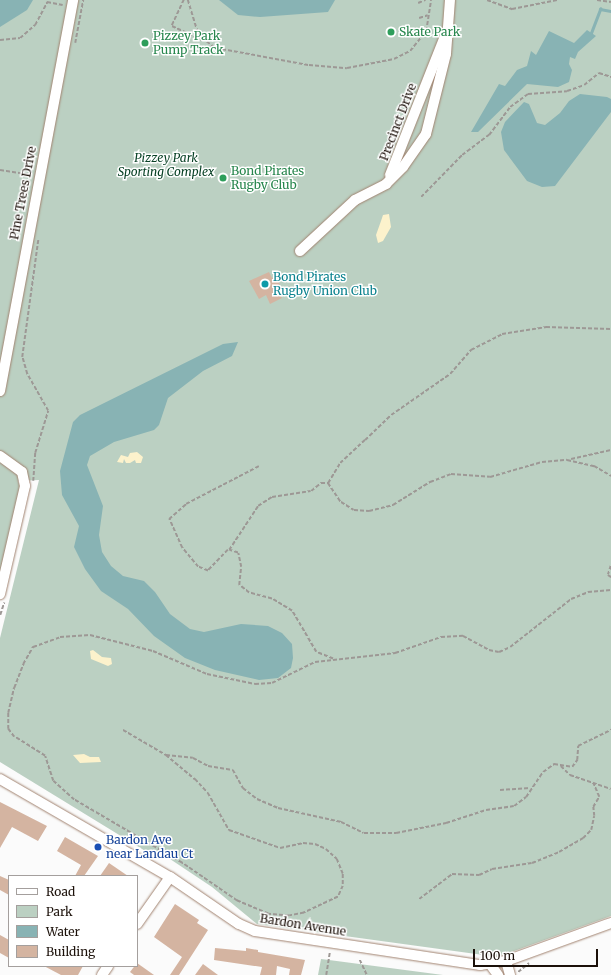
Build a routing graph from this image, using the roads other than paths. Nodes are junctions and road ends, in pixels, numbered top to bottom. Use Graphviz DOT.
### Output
graph roads {
  1 [pos="450,0"];
  2 [pos="72,3"];
  3 [pos="447,31"];
  4 [pos="379,188"];
  5 [pos="300,251"];
  6 [pos="0,391"];
  7 [pos="0,456"];
  8 [pos="2,598"];
  9 [pos="0,779"];
  10 [pos="170,877"];
  11 [pos="138,923"];
  12 [pos="611,923"];
  13 [pos="506,961"];
  14 [pos="490,964"];
  15 [pos="498,975"];
  16 [pos="510,975"];
  1 -- 3 [label="street, Precinct Drive"];
  2 -- 6 [label="street, Pine Trees Drive"];
  3 -- 4 [label="street, Precinct Drive"];
  3 -- 4 [label="street, Precinct Drive"];
  4 -- 5 [label="street"];
  7 -- 8 [label="street"];
  9 -- 10 [label="street, Bardon Avenue"];
  10 -- 11 [label="street"];
  10 -- 14 [label="street, Bardon Avenue"];
  12 -- 13 [label="street, Bardon Avenue"];
  13 -- 14 [label="street, Bardon Avenue"];
  13 -- 16 [label="street"];
  14 -- 15 [label="street"];
}
